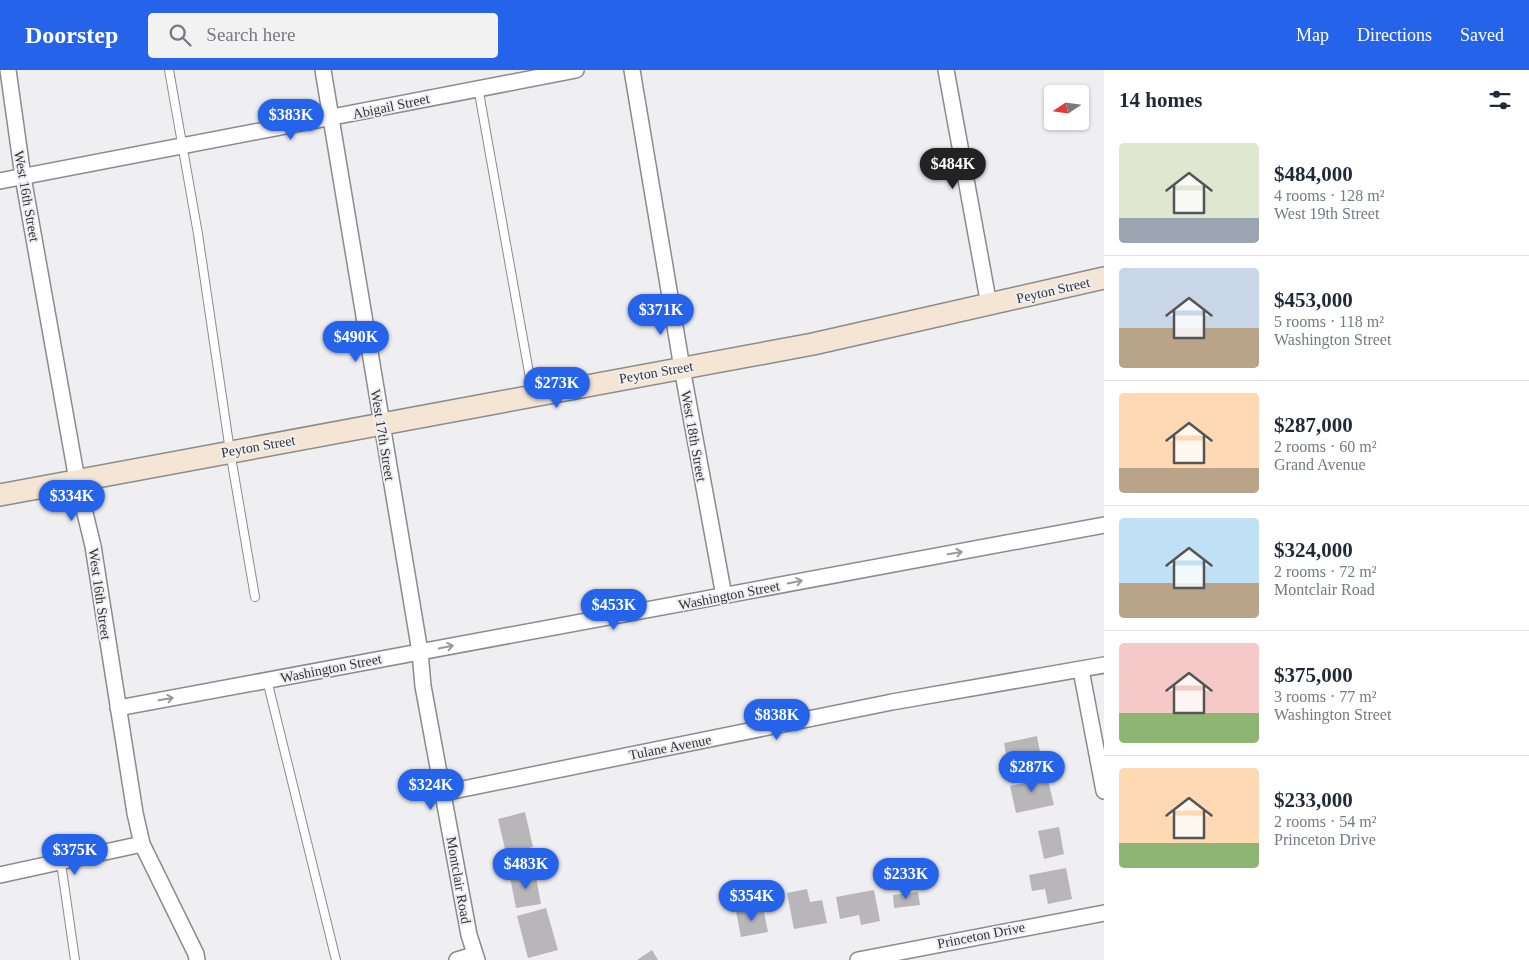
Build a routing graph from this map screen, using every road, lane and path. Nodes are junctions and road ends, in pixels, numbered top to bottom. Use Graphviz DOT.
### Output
graph roads {
  1 [pos="8,70"];
  2 [pos="169,70"];
  3 [pos="323,70"];
  4 [pos="576,70"];
  5 [pos="632,70"];
  6 [pos="946,70"];
  7 [pos="478,87"];
  8 [pos="331,118"];
  9 [pos="181,145"];
  10 [pos="23,177"];
  11 [pos="0,181"];
  12 [pos="1104,278"];
  13 [pos="989,304"];
  14 [pos="682,368"];
  15 [pos="533,395"];
  16 [pos="381,424"];
  17 [pos="230,451"];
  18 [pos="77,480"];
  19 [pos="0,495"];
  20 [pos="1104,525"];
  21 [pos="724,596"];
  22 [pos="255,597"];
  23 [pos="420,652"];
  24 [pos="1104,664"];
  25 [pos="1081,670"];
  26 [pos="267,680"];
  27 [pos="118,708"];
  28 [pos="1104,792"];
  29 [pos="443,793"];
  30 [pos="142,844"];
  31 [pos="61,863"];
  32 [pos="0,875"];
  33 [pos="1104,913"];
  34 [pos="475,957"];
  35 [pos="75,960"];
  36 [pos="197,960"];
  37 [pos="336,960"];
  38 [pos="457,960"];
  39 [pos="858,960"];
  1 -- 10 [label="street, West 16th Street"];
  2 -- 9 [label="lane"];
  3 -- 8 [label="street, West 17th Street"];
  4 -- 7 [label="street, Abigail Street"];
  5 -- 14 [label="street, West 18th Street"];
  6 -- 13 [label="street"];
  7 -- 8 [label="street, Abigail Street"];
  7 -- 15 [label="lane"];
  8 -- 9 [label="street, Abigail Street"];
  8 -- 16 [label="street, West 17th Street"];
  9 -- 10 [label="street, Abigail Street"];
  9 -- 17 [label="lane"];
  10 -- 11 [label="street, Abigail Street"];
  10 -- 18 [label="street, West 16th Street"];
  12 -- 13 [label="street, Peyton Street"];
  13 -- 14 [label="street, Peyton Street"];
  14 -- 15 [label="street, Peyton Street"];
  14 -- 21 [label="street, West 18th Street"];
  15 -- 16 [label="street, Peyton Street"];
  16 -- 17 [label="street, Peyton Street"];
  16 -- 23 [label="street, West 17th Street"];
  17 -- 18 [label="street, Peyton Street"];
  17 -- 22 [label="lane"];
  18 -- 19 [label="street, Peyton Street"];
  18 -- 27 [label="street, West 16th Street"];
  21 -- 20 [label="street, Washington Street, one-way"];
  23 -- 21 [label="street, Washington Street, one-way"];
  23 -- 26 [label="street, Washington Street"];
  23 -- 29 [label="street, Montclair Road"];
  24 -- 25 [label="street, Tulane Avenue"];
  25 -- 28 [label="street"];
  25 -- 29 [label="street, Tulane Avenue"];
  27 -- 26 [label="street, Washington Street, one-way"];
  26 -- 37 [label="lane"];
  27 -- 30 [label="street, West 16th Street"];
  29 -- 34 [label="street, Montclair Road"];
  30 -- 31 [label="street"];
  30 -- 36 [label="street, West 16th Street"];
  31 -- 32 [label="street"];
  31 -- 35 [label="lane"];
  33 -- 39 [label="street, Princeton Drive"];
  34 -- 38 [label="street"];
}
